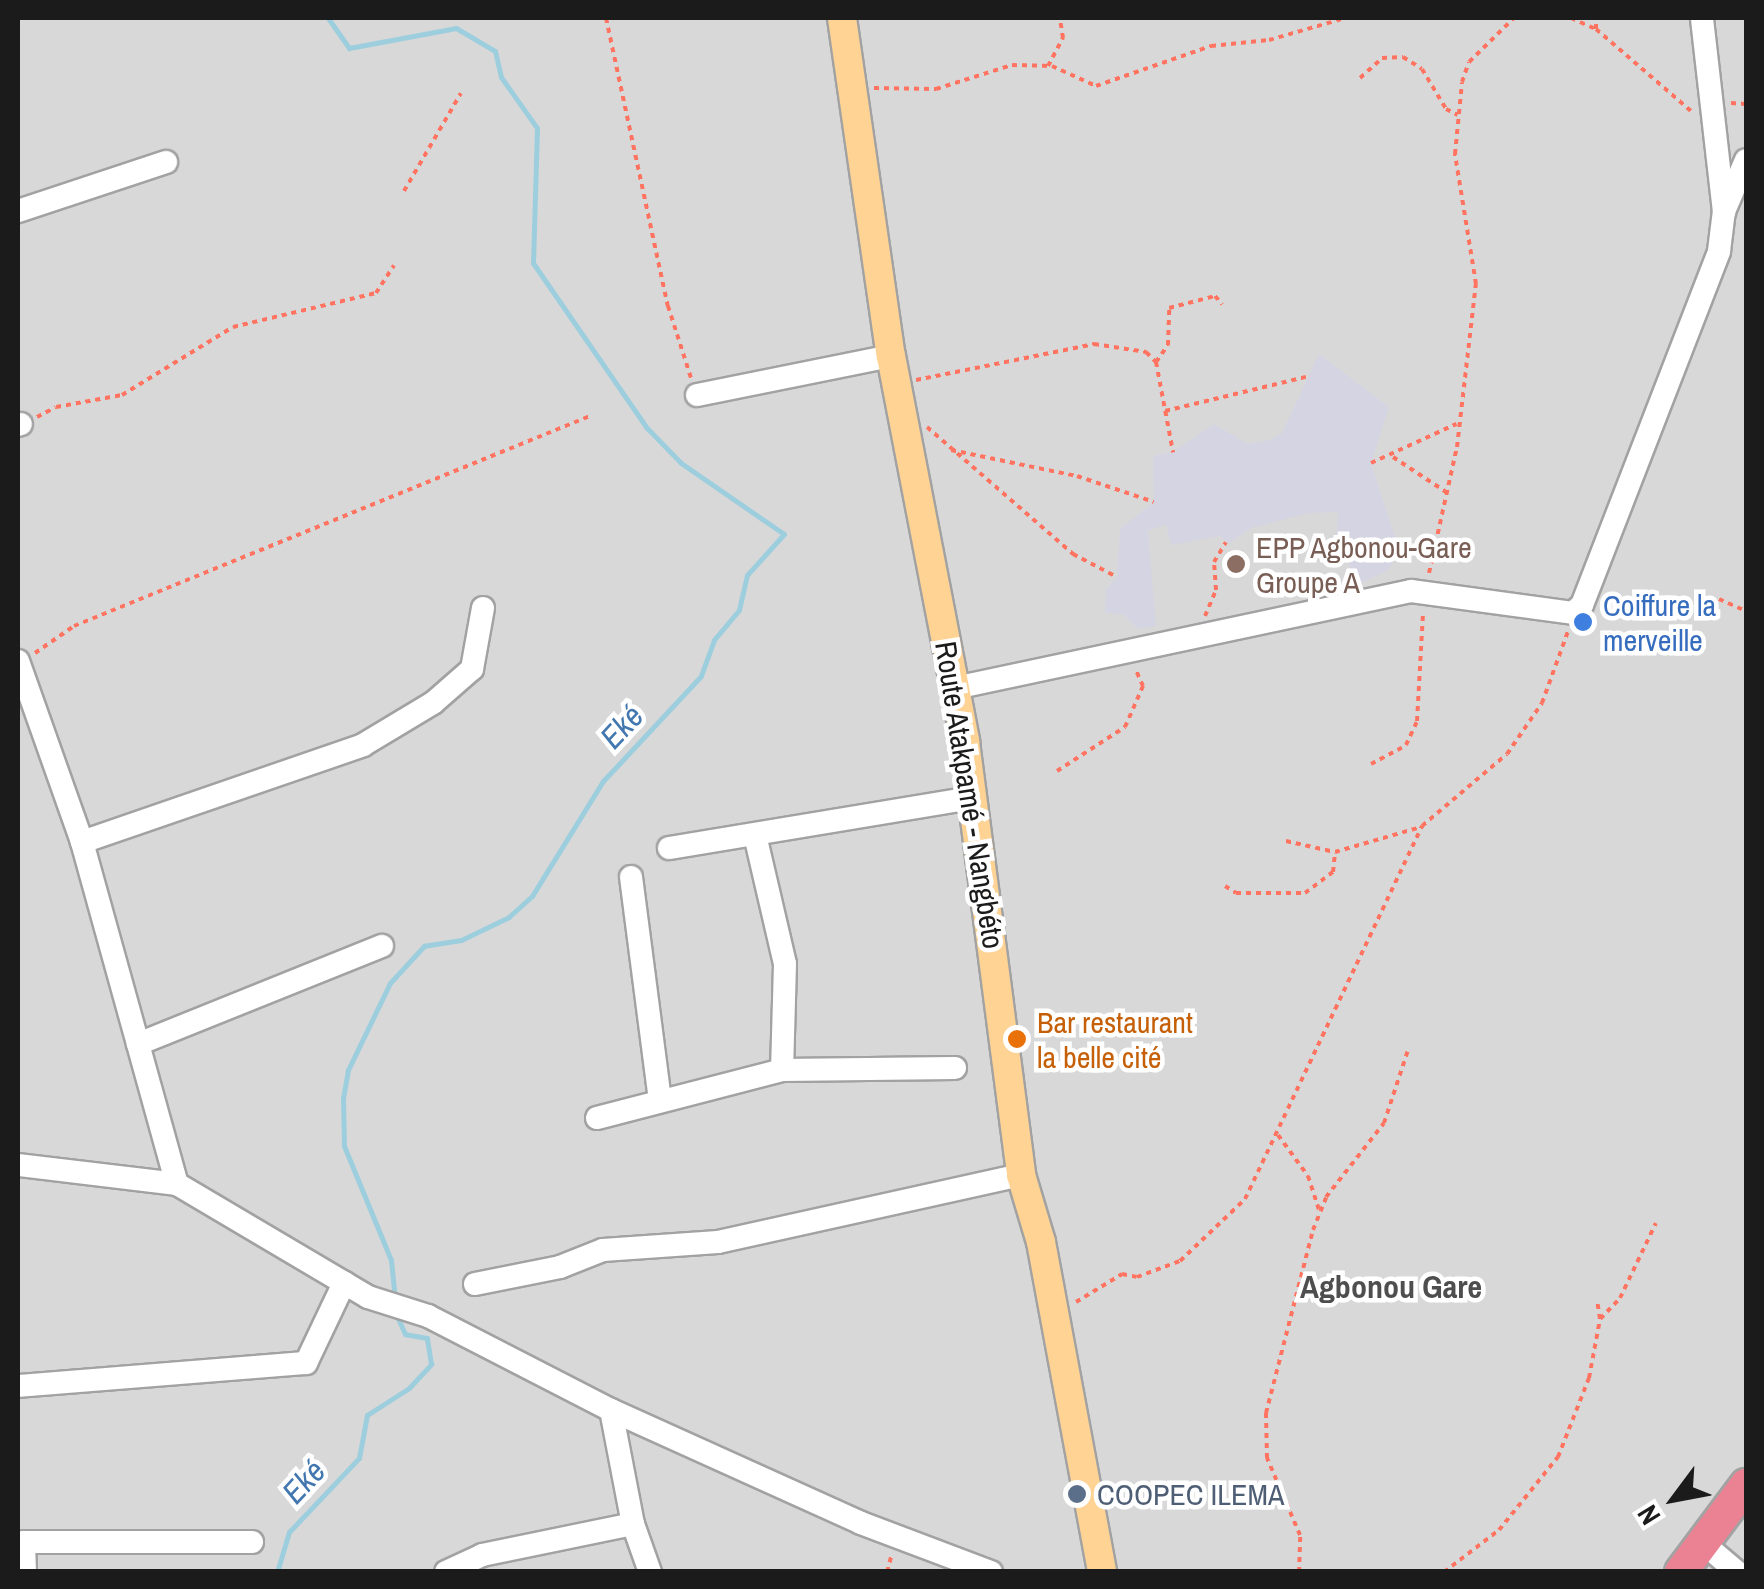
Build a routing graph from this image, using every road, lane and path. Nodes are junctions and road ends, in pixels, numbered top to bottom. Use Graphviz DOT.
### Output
graph roads {
  1 [pos="606,18"];
  2 [pos="842,18"];
  3 [pos="1060,18"];
  4 [pos="1346,18"];
  5 [pos="1514,18"];
  6 [pos="1571,18"];
  7 [pos="1596,18"];
  8 [pos="1702,18"];
  9 [pos="1596,29"];
  10 [pos="1048,66"];
  11 [pos="1360,78"];
  12 [pos="853,90"];
  13 [pos="460,94"];
  14 [pos="1458,115"];
  15 [pos="1711,118"];
  16 [pos="1746,160"];
  17 [pos="166,162"];
  18 [pos="404,191"];
  19 [pos="18,210"];
  20 [pos="1724,212"];
  21 [pos="394,265"];
  22 [pos="1222,304"];
  23 [pos="891,356"];
  24 [pos="1156,362"];
  25 [pos="1306,377"];
  26 [pos="896,384"];
  27 [pos="697,395"];
  28 [pos="1165,411"];
  29 [pos="590,416"];
  30 [pos="903,420"];
  31 [pos="19,424"];
  32 [pos="1456,424"];
  33 [pos="951,450"];
  34 [pos="1173,452"];
  35 [pos="1392,457"];
  36 [pos="1371,463"];
  37 [pos="1446,492"];
  38 [pos="1154,502"];
  39 [pos="1226,542"];
  40 [pos="1117,577"];
  41 [pos="1426,594"];
  42 [pos="1720,599"];
  43 [pos="482,608"];
  44 [pos="1746,611"];
  45 [pos="1564,617"];
  46 [pos="1206,638"];
  47 [pos="1132,654"];
  48 [pos="19,660"];
  49 [pos="955,688"];
  50 [pos="1371,764"];
  51 [pos="1058,771"];
  52 [pos="972,798"];
  53 [pos="1422,826"];
  54 [pos="755,834"];
  55 [pos="1286,841"];
  56 [pos="82,842"];
  57 [pos="669,848"];
  58 [pos="1335,852"];
  59 [pos="631,876"];
  60 [pos="1224,886"];
  61 [pos="382,946"];
  62 [pos="138,1044"];
  63 [pos="1408,1050"];
  64 [pos="955,1068"];
  65 [pos="782,1070"];
  66 [pos="660,1099"];
  67 [pos="597,1118"];
  68 [pos="1278,1135"];
  69 [pos="18,1166"];
  70 [pos="1021,1176"];
  71 [pos="177,1184"];
  72 [pos="1320,1212"];
  73 [pos="1656,1222"];
  74 [pos="344,1283"];
  75 [pos="474,1284"];
  76 [pos="1597,1300"];
  77 [pos="1052,1308"];
  78 [pos="1600,1319"];
  79 [pos="18,1386"];
  80 [pos="612,1410"];
  81 [pos="1746,1485"];
  82 [pos="633,1524"];
  83 [pos="252,1542"];
  84 [pos="1703,1543"];
  85 [pos="26,1572"];
  86 [pos="446,1572"];
  87 [pos="650,1572"];
  88 [pos="992,1572"];
  89 [pos="1102,1572"];
  90 [pos="1299,1572"];
  91 [pos="1444,1572"];
  92 [pos="1681,1572"];
  93 [pos="1737,1572"];
  1 -- 27 [label="path"];
  2 -- 12 [label="main road, Route Atakpamé - Nangbéto"];
  3 -- 10 [label="path"];
  4 -- 10 [label="path"];
  5 -- 14 [label="path"];
  6 -- 9 [label="path"];
  7 -- 9 [label="path"];
  8 -- 15 [label="street"];
  9 -- 15 [label="path"];
  10 -- 12 [label="path"];
  11 -- 14 [label="path"];
  12 -- 23 [label="main road, Route Atakpamé - Nangbéto"];
  13 -- 18 [label="path"];
  14 -- 32 [label="path"];
  15 -- 20 [label="street"];
  16 -- 20 [label="street"];
  17 -- 19 [label="street"];
  20 -- 45 [label="street"];
  21 -- 31 [label="path"];
  22 -- 24 [label="path"];
  23 -- 26 [label="main road, Route Atakpamé - Nangbéto"];
  23 -- 27 [label="street"];
  24 -- 26 [label="path"];
  24 -- 28 [label="path"];
  25 -- 28 [label="path"];
  26 -- 30 [label="main road, Route Atakpamé - Nangbéto"];
  28 -- 34 [label="path"];
  29 -- 48 [label="path"];
  30 -- 33 [label="path"];
  30 -- 49 [label="main road, Route Atakpamé - Nangbéto"];
  32 -- 35 [label="path"];
  32 -- 37 [label="path"];
  33 -- 38 [label="path"];
  33 -- 40 [label="path"];
  35 -- 36 [label="path"];
  35 -- 37 [label="path"];
  37 -- 41 [label="path"];
  39 -- 46 [label="path"];
  41 -- 45 [label="street"];
  41 -- 46 [label="street"];
  41 -- 50 [label="path"];
  42 -- 44 [label="path"];
  43 -- 56 [label="street"];
  45 -- 53 [label="path"];
  46 -- 47 [label="street"];
  47 -- 49 [label="street"];
  47 -- 51 [label="path"];
  48 -- 56 [label="street"];
  49 -- 52 [label="main road, Route Atakpamé - Nangbéto"];
  52 -- 54 [label="street"];
  52 -- 70 [label="main road, Route Atakpamé - Nangbéto"];
  53 -- 58 [label="path"];
  53 -- 68 [label="path"];
  54 -- 57 [label="street"];
  54 -- 65 [label="street"];
  55 -- 58 [label="path"];
  56 -- 62 [label="street"];
  58 -- 60 [label="path"];
  59 -- 66 [label="street"];
  61 -- 62 [label="street"];
  62 -- 71 [label="street"];
  63 -- 72 [label="path"];
  64 -- 65 [label="street"];
  65 -- 66 [label="street"];
  66 -- 67 [label="street"];
  68 -- 72 [label="path"];
  68 -- 77 [label="path"];
  69 -- 71 [label="street"];
  70 -- 75 [label="street"];
  70 -- 77 [label="main road, Route Atakpamé - Nangbéto"];
  71 -- 74 [label="street"];
  72 -- 90 [label="path"];
  73 -- 78 [label="path"];
  74 -- 79 [label="street"];
  74 -- 80 [label="street"];
  76 -- 78 [label="path"];
  77 -- 89 [label="main road, Route Atakpamé - Nangbéto"];
  78 -- 91 [label="path"];
  80 -- 82 [label="street"];
  80 -- 88 [label="street"];
  81 -- 84 [label="highway"];
  82 -- 86 [label="street"];
  82 -- 87 [label="street"];
  83 -- 85 [label="street"];
  84 -- 92 [label="highway"];
  84 -- 93 [label="street"];
}
